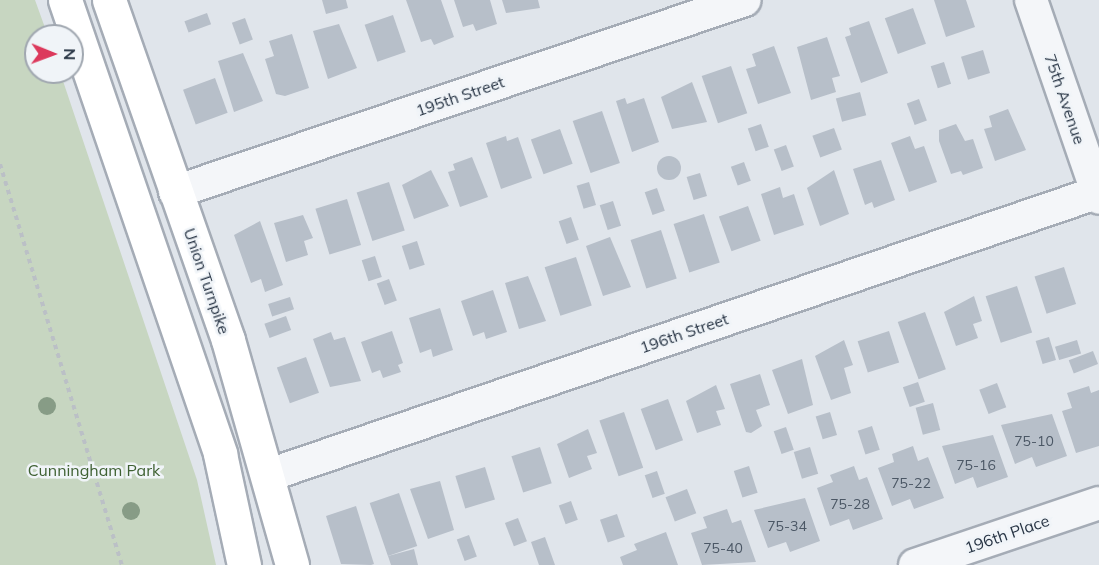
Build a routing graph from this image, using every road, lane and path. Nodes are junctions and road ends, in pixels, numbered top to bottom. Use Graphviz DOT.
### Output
graph roads {
  1 [pos="65,0"];
  2 [pos="109,0"];
  3 [pos="745,0"];
  4 [pos="1031,0"];
  5 [pos="0,164"];
  6 [pos="175,192"];
  7 [pos="1098,194"];
  8 [pos="270,475"];
  9 [pos="1099,503"];
  10 [pos="122,565"];
  11 [pos="244,565"];
  12 [pos="292,565"];
  13 [pos="915,565"];
  1 -- 11 [label="main road"];
  2 -- 6 [label="main road, Union Turnpike"];
  3 -- 6 [label="street, 195th Street"];
  4 -- 7 [label="street, 75th Avenue"];
  5 -- 10 [label="path"];
  6 -- 8 [label="main road, Union Turnpike"];
  7 -- 8 [label="street, 196th Street"];
  8 -- 12 [label="main road, Union Turnpike"];
  9 -- 13 [label="street, 196th Place"];
}
